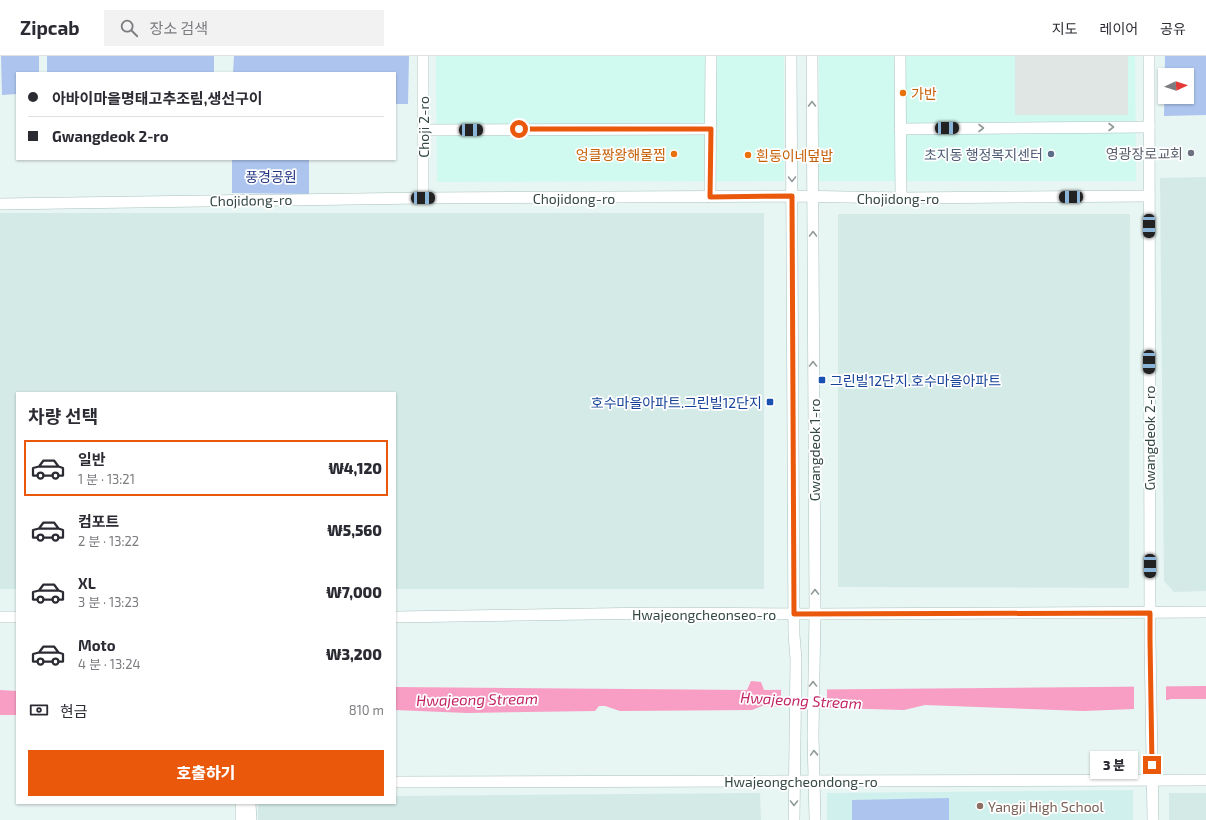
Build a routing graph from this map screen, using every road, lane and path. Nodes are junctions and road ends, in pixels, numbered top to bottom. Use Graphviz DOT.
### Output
graph roads {
  1 [pos="423,56"];
  2 [pos="711,56"];
  3 [pos="791,56"];
  4 [pos="812,56"];
  5 [pos="900,56"];
  6 [pos="1149,56"];
  7 [pos="1149,127"];
  8 [pos="711,129"];
  9 [pos="900,129"];
  10 [pos="423,130"];
  11 [pos="792,196"];
  12 [pos="1149,196"];
  13 [pos="710,197"];
  14 [pos="812,197"];
  15 [pos="423,198"];
  16 [pos="901,198"];
  17 [pos="0,204"];
  18 [pos="1206,612"];
  19 [pos="1150,613"];
  20 [pos="794,614"];
  21 [pos="815,614"];
  22 [pos="0,617"];
  23 [pos="16,617"];
  24 [pos="396,617"];
  25 [pos="1153,780"];
  26 [pos="1206,780"];
  27 [pos="794,781"];
  28 [pos="815,781"];
  29 [pos="396,782"];
  30 [pos="241,804"];
  31 [pos="250,804"];
  32 [pos="241,820"];
  33 [pos="251,820"];
  34 [pos="794,820"];
  35 [pos="815,820"];
  36 [pos="1153,820"];
  1 -- 10 [label="street, Choji 2-ro"];
  2 -- 8 [label="street"];
  3 -- 11 [label="street, Gwangdeok 1-ro, one-way"];
  14 -- 4 [label="street, Gwangdeok 1-ro, one-way"];
  5 -- 9 [label="street"];
  6 -- 7 [label="street, Gwangdeok 2-ro"];
  9 -- 7 [label="street, one-way"];
  7 -- 12 [label="street, Gwangdeok 2-ro"];
  8 -- 10 [label="street"];
  8 -- 13 [label="street"];
  9 -- 16 [label="street"];
  10 -- 15 [label="street, Choji 2-ro"];
  11 -- 13 [label="street, Chojidong-ro"];
  11 -- 14 [label="street, Chojidong-ro"];
  11 -- 20 [label="street, Gwangdeok 1-ro"];
  12 -- 16 [label="street, Chojidong-ro"];
  12 -- 19 [label="street, Gwangdeok 2-ro"];
  13 -- 15 [label="street, Chojidong-ro"];
  14 -- 16 [label="street, Chojidong-ro"];
  21 -- 14 [label="street, Gwangdeok 1-ro, one-way"];
  15 -- 17 [label="street, Chojidong-ro"];
  18 -- 19 [label="street, Hwajeongcheonseo-ro"];
  19 -- 21 [label="street, Hwajeongcheonseo-ro"];
  19 -- 25 [label="street, Gwangdeok 2-ro"];
  20 -- 21 [label="street, Hwajeongcheonseo-ro"];
  20 -- 24 [label="street, Hwajeongcheonseo-ro"];
  20 -- 27 [label="street, Gwangdeok 1-ro"];
  28 -- 21 [label="street, Gwangdeok 1-ro, one-way"];
  22 -- 23 [label="street"];
  25 -- 26 [label="street, Hwajeongcheondong-ro"];
  25 -- 28 [label="street, Hwajeongcheondong-ro"];
  25 -- 36 [label="street, Gwangdeok 2-ro"];
  27 -- 28 [label="street, Hwajeongcheondong-ro"];
  27 -- 29 [label="street, Hwajeongcheondong-ro"];
  27 -- 34 [label="street, Gwangdeok 1-ro, one-way"];
  28 -- 35 [label="street, Gwangdeok 1-ro"];
  30 -- 32 [label="street"];
  31 -- 33 [label="street"];
}
